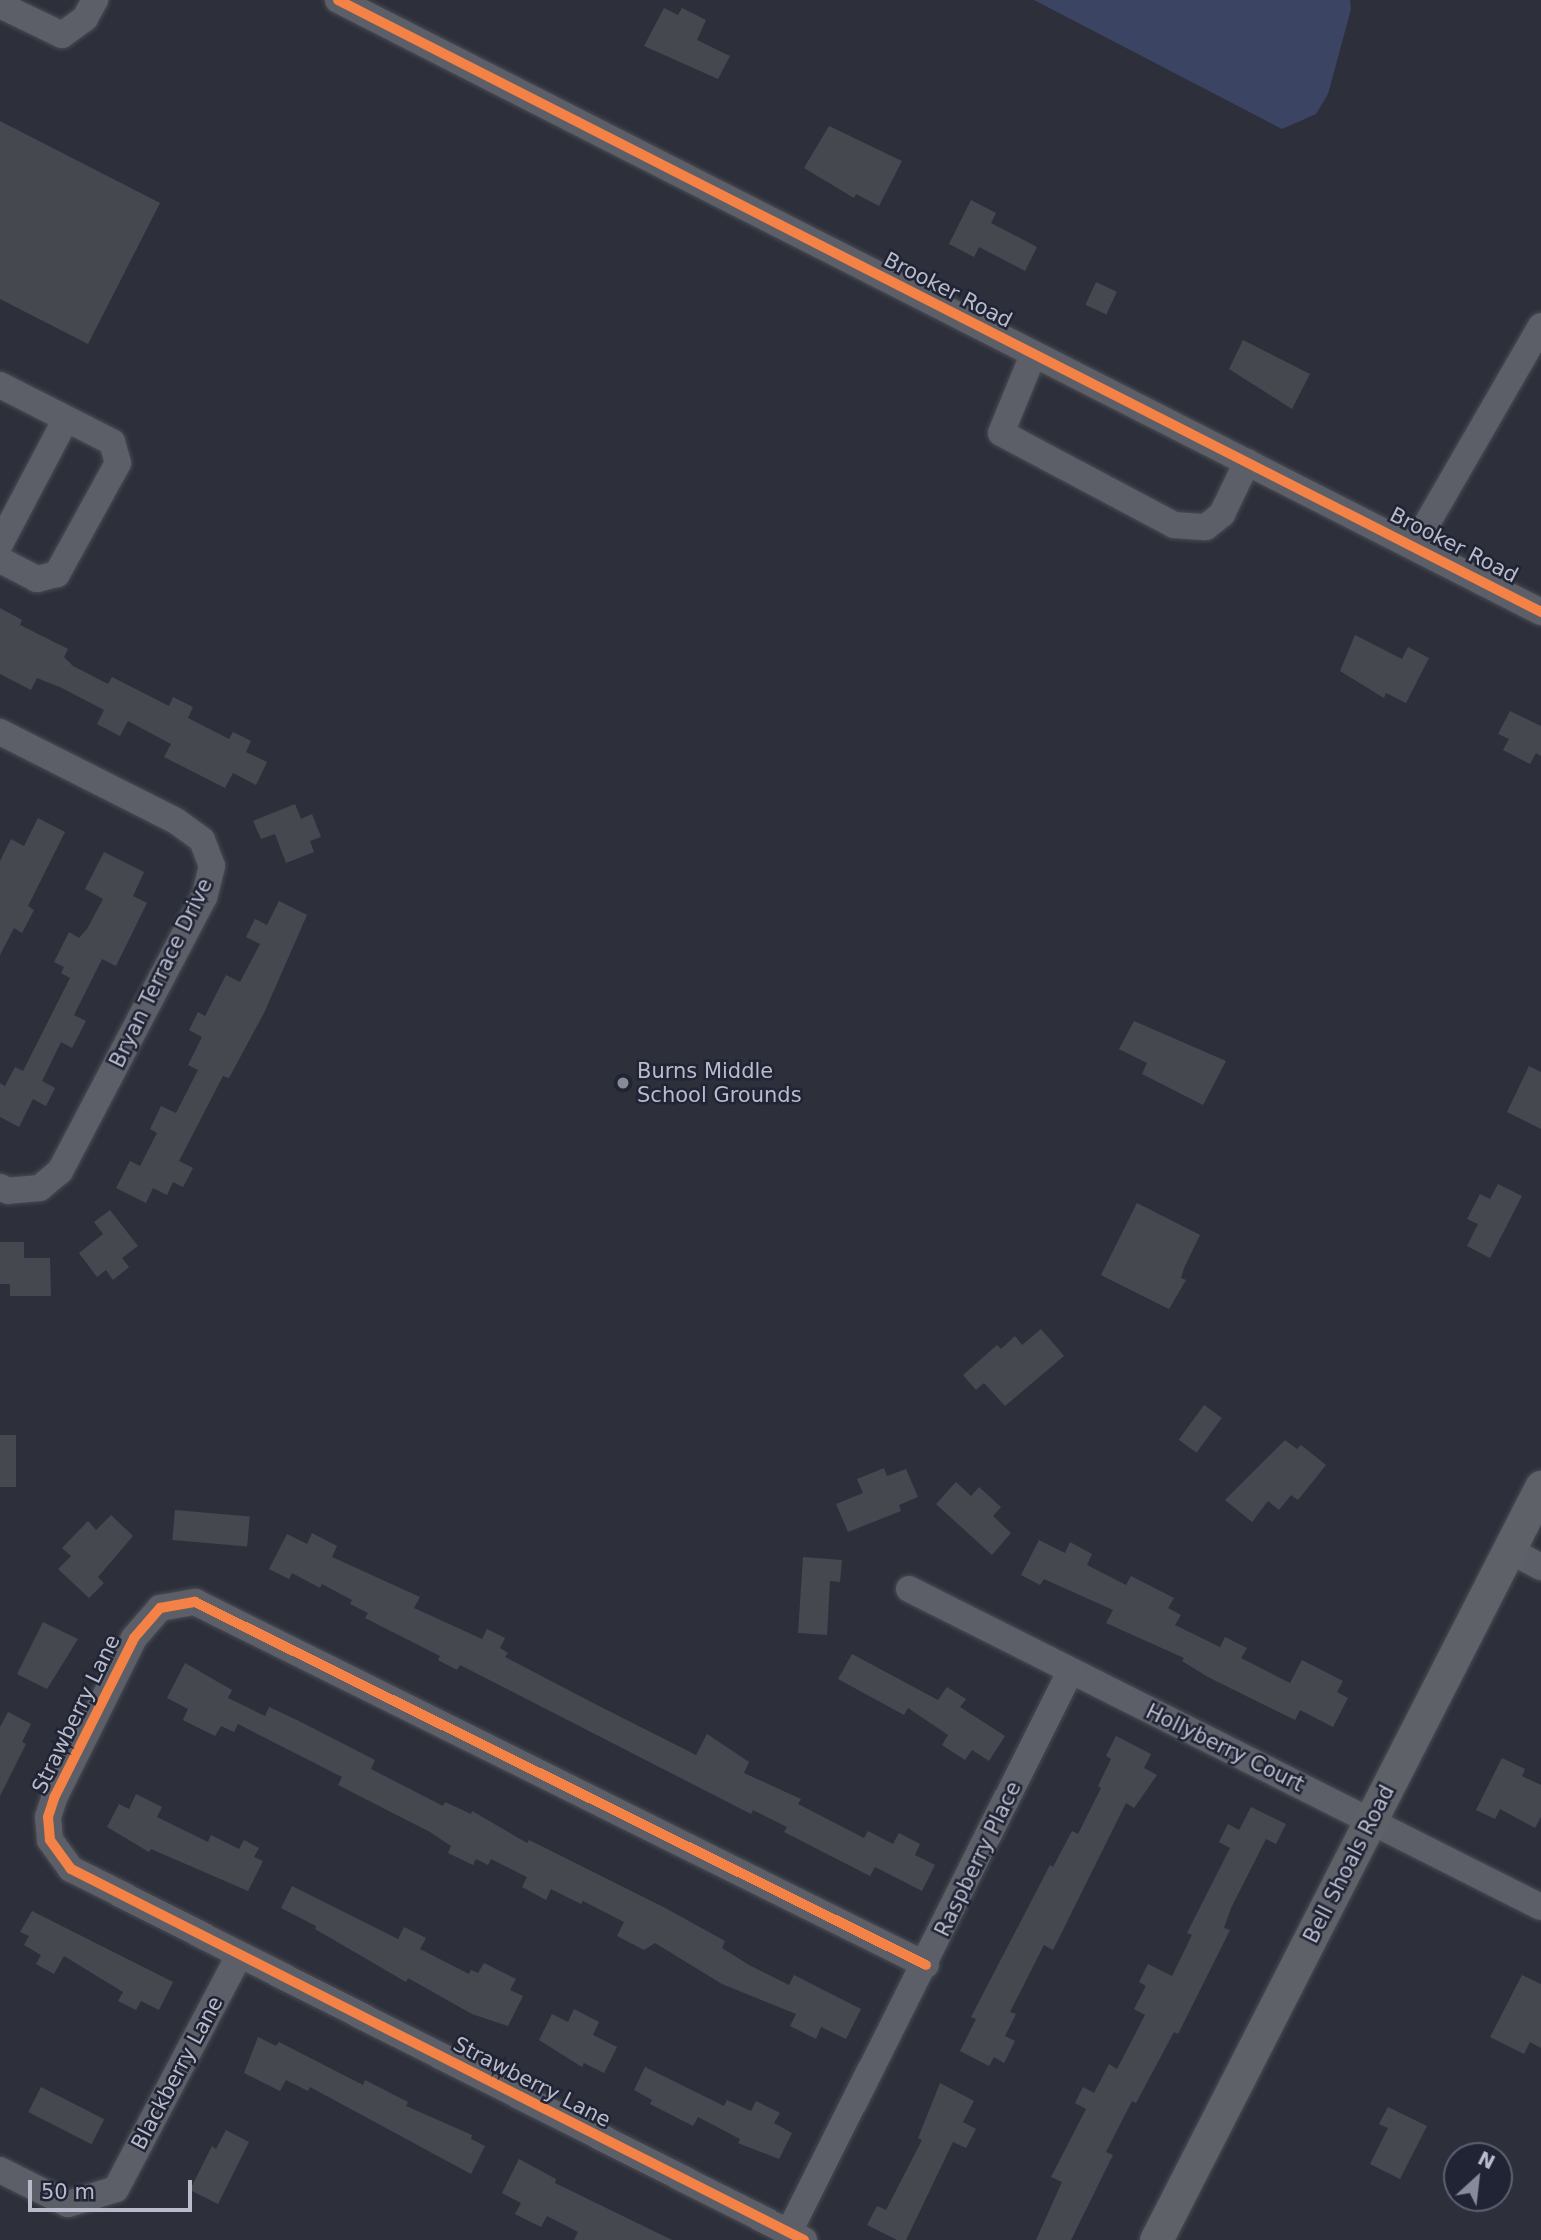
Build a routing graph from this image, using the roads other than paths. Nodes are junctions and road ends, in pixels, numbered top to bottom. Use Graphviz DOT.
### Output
graph roads {
  1 [pos="94,0"];
  2 [pos="338,0"];
  3 [pos="0,5"];
  4 [pos="1541,326"];
  5 [pos="1033,355"];
  6 [pos="3,393"];
  7 [pos="66,419"];
  8 [pos="1247,462"];
  9 [pos="0,544"];
  10 [pos="1413,546"];
  11 [pos="0,560"];
  12 [pos="1541,612"];
  13 [pos="1,735"];
  14 [pos="0,1187"];
  15 [pos="1541,1488"];
  16 [pos="1509,1550"];
  17 [pos="1541,1567"];
  18 [pos="909,1588"];
  19 [pos="1070,1672"];
  20 [pos="1371,1819"];
  21 [pos="1541,1907"];
  22 [pos="239,1956"];
  23 [pos="926,1965"];
  24 [pos="0,2170"];
  25 [pos="797,2236"];
  26 [pos="1156,2240"];
  1 -- 3 [label="street"];
  2 -- 5 [label="street, Brooker Road"];
  4 -- 10 [label="street"];
  5 -- 8 [label="street, Brooker Road"];
  5 -- 8 [label="street"];
  6 -- 7 [label="street"];
  7 -- 9 [label="street"];
  7 -- 11 [label="street"];
  8 -- 10 [label="street, Brooker Road"];
  10 -- 12 [label="street, Brooker Road"];
  13 -- 14 [label="street, Bryan Terrace Drive"];
  15 -- 16 [label="main road, Bell Shoals Road"];
  16 -- 17 [label="street"];
  16 -- 20 [label="main road, Bell Shoals Road"];
  18 -- 19 [label="street, Hollyberry Court"];
  19 -- 20 [label="street, Hollyberry Court"];
  19 -- 23 [label="street, Raspberry Place"];
  20 -- 21 [label="street, Hollyberry Court"];
  20 -- 26 [label="main road, Bell Shoals Road"];
  22 -- 23 [label="street, Strawberry Lane"];
  22 -- 24 [label="street, Blackberry Lane"];
  22 -- 25 [label="street, Strawberry Lane"];
  23 -- 25 [label="street, Raspberry Place"];
}
